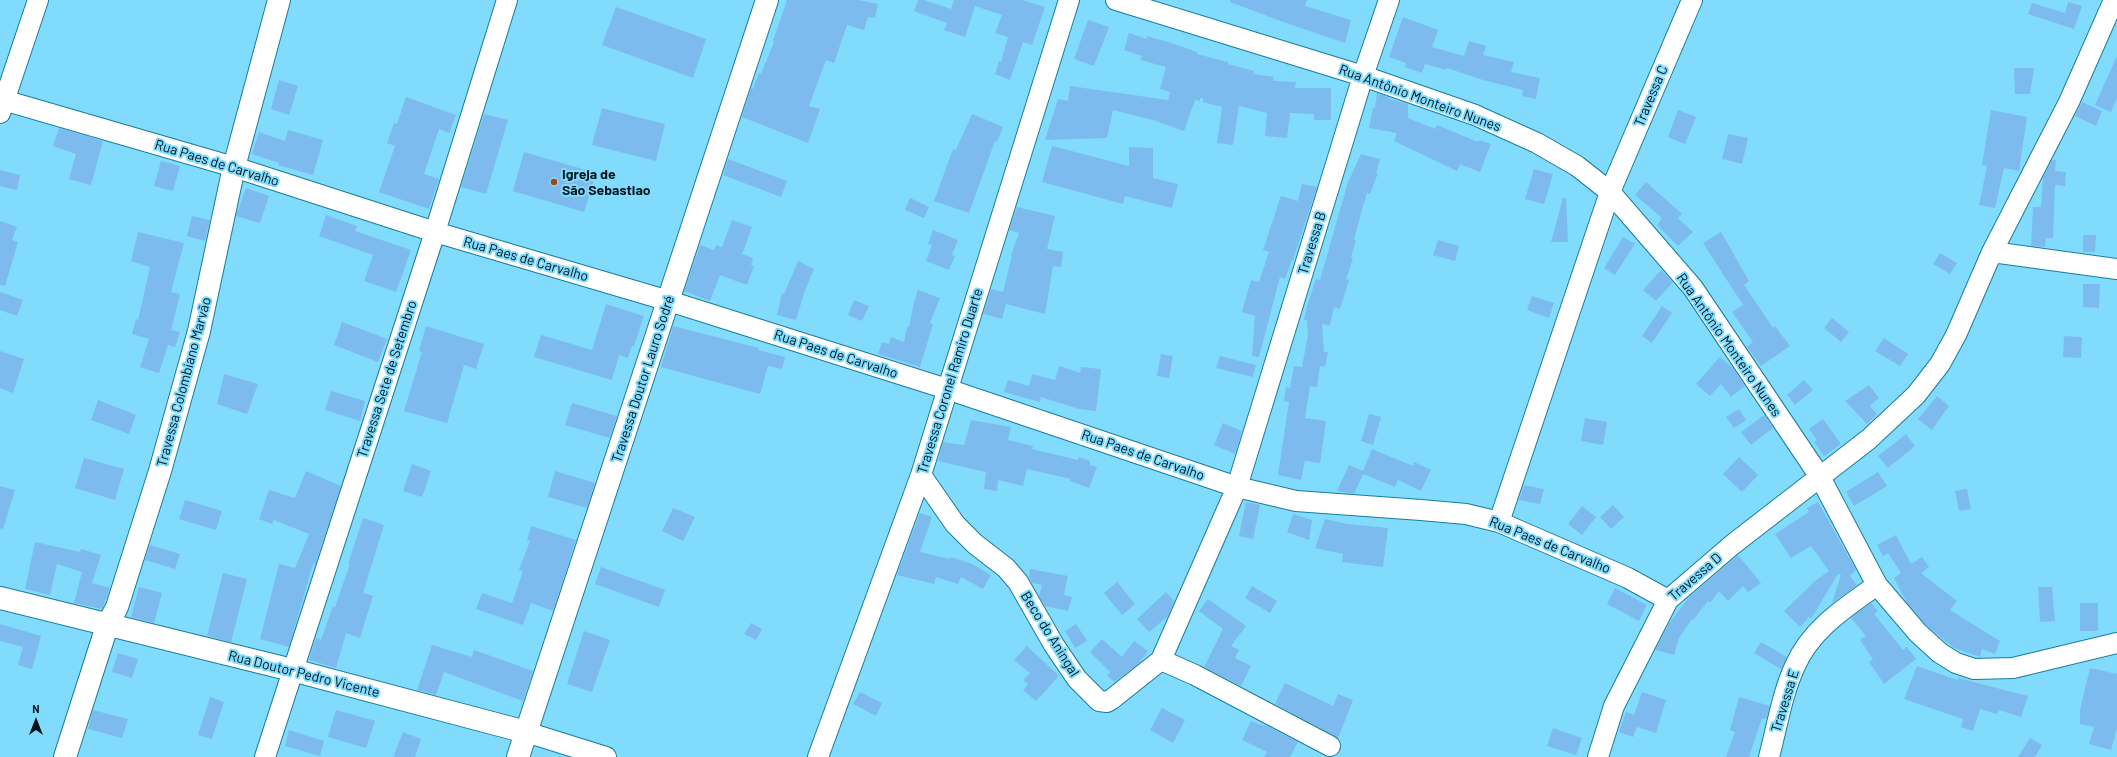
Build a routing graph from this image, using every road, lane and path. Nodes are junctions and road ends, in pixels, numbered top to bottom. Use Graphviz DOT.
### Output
graph roads {
  1 [pos="38,0"];
  2 [pos="279,0"];
  3 [pos="508,0"];
  4 [pos="767,0"];
  5 [pos="1070,0"];
  6 [pos="1116,0"];
  7 [pos="1389,0"];
  8 [pos="1692,0"];
  9 [pos="2114,0"];
  10 [pos="1363,76"];
  11 [pos="1,104"];
  12 [pos="234,167"];
  13 [pos="1610,192"];
  14 [pos="435,232"];
  15 [pos="1992,252"];
  16 [pos="2117,268"];
  17 [pos="669,301"];
  18 [pos="946,389"];
  19 [pos="921,475"];
  20 [pos="1820,477"];
  21 [pos="1237,487"];
  22 [pos="1499,522"];
  23 [pos="1877,585"];
  24 [pos="0,598"];
  25 [pos="1668,600"];
  26 [pos="107,626"];
  27 [pos="2117,643"];
  28 [pos="1161,660"];
  29 [pos="292,670"];
  30 [pos="526,732"];
  31 [pos="1330,746"];
  32 [pos="65,757"];
  33 [pos="264,757"];
  34 [pos="518,757"];
  35 [pos="606,757"];
  36 [pos="818,757"];
  37 [pos="1598,757"];
  38 [pos="1769,757"];
  1 -- 11 [label="street"];
  2 -- 12 [label="street, Travessa Colombiano Marvão"];
  3 -- 14 [label="street, Travessa Sete de Setembro"];
  4 -- 17 [label="street, Travessa Doutor Lauro Sodré"];
  5 -- 18 [label="street, Travessa Coronel Ramiro Duarte"];
  6 -- 10 [label="street, Rua Antônio Monteiro Nunes"];
  7 -- 10 [label="street, Travessa B"];
  8 -- 13 [label="street, Travessa C"];
  9 -- 15 [label="street, Travessa D"];
  10 -- 13 [label="street, Rua Antônio Monteiro Nunes"];
  10 -- 21 [label="street, Travessa B"];
  11 -- 12 [label="street, Rua Paes de Carvalho"];
  12 -- 14 [label="street, Rua Paes de Carvalho"];
  12 -- 26 [label="street, Travessa Colombiano Marvão"];
  13 -- 20 [label="street, Rua Antônio Monteiro Nunes"];
  13 -- 22 [label="street, Travessa C"];
  14 -- 17 [label="street, Rua Paes de Carvalho"];
  14 -- 29 [label="street, Travessa Sete de Setembro"];
  15 -- 16 [label="street"];
  15 -- 20 [label="street, Travessa D"];
  17 -- 18 [label="street, Rua Paes de Carvalho"];
  17 -- 30 [label="street, Travessa Doutor Lauro Sodré"];
  18 -- 19 [label="street, Travessa Coronel Ramiro Duarte"];
  18 -- 21 [label="street, Rua Paes de Carvalho"];
  19 -- 28 [label="street, Beco do Aningal"];
  19 -- 36 [label="street, Travessa Coronel Ramiro Duarte"];
  20 -- 23 [label="street, Rua Antônio Monteiro Nunes"];
  20 -- 25 [label="street, Travessa D"];
  21 -- 22 [label="street, Rua Paes de Carvalho"];
  21 -- 28 [label="street, Travessa B"];
  22 -- 25 [label="street, Rua Paes de Carvalho"];
  23 -- 27 [label="street, Rua Antônio Monteiro Nunes"];
  23 -- 38 [label="street, Travessa E"];
  24 -- 26 [label="street, Rua Doutor Pedro Vicente"];
  25 -- 37 [label="street, Travessa D"];
  26 -- 29 [label="street, Rua Doutor Pedro Vicente"];
  26 -- 32 [label="street, Travessa Colombiano Marvão"];
  28 -- 31 [label="street"];
  29 -- 30 [label="street, Rua Doutor Pedro Vicente"];
  29 -- 33 [label="street, Travessa Sete de Setembro"];
  30 -- 34 [label="street, Travessa Doutor Lauro Sodré"];
  30 -- 35 [label="street, Rua Doutor Pedro Vicente"];
}
